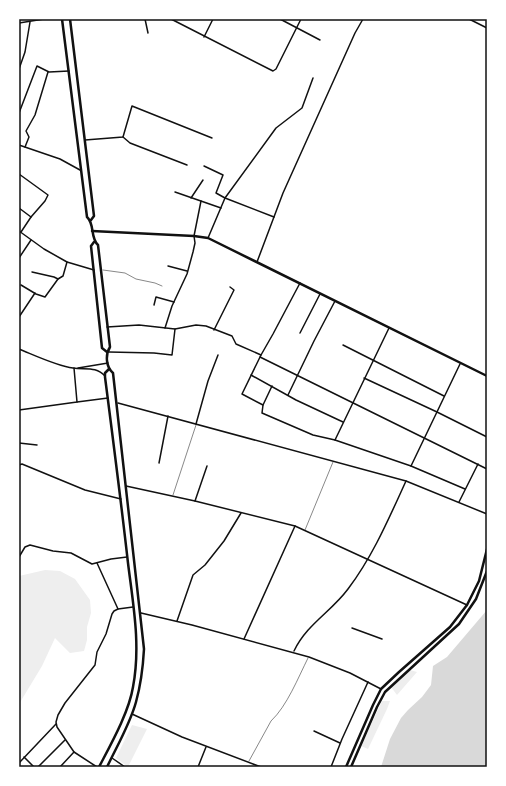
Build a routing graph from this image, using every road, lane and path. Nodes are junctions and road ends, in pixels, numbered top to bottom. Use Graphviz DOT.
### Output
graph roads {
  1 [pos="44,19"];
  2 [pos="62,19"];
  3 [pos="70,19"];
  4 [pos="145,19"];
  5 [pos="171,19"];
  6 [pos="213,19"];
  7 [pos="280,19"];
  8 [pos="301,19"];
  9 [pos="363,19"];
  10 [pos="469,19"];
  11 [pos="30,22"];
  12 [pos="19,23"];
  13 [pos="297,28"];
  14 [pos="487,28"];
  15 [pos="148,33"];
  16 [pos="204,37"];
  17 [pos="320,40"];
  18 [pos="19,69"];
  19 [pos="69,71"];
  20 [pos="49,72"];
  21 [pos="313,78"];
  22 [pos="19,113"];
  23 [pos="123,137"];
  24 [pos="212,138"];
  25 [pos="84,140"];
  26 [pos="19,145"];
  27 [pos="25,147"];
  28 [pos="187,165"];
  29 [pos="204,166"];
  30 [pos="82,171"];
  31 [pos="19,174"];
  32 [pos="203,180"];
  33 [pos="175,192"];
  34 [pos="191,198"];
  35 [pos="225,198"];
  36 [pos="201,201"];
  37 [pos="19,208"];
  38 [pos="221,208"];
  39 [pos="31,217"];
  40 [pos="274,217"];
  41 [pos="91,220"];
  42 [pos="92,231"];
  43 [pos="20,232"];
  44 [pos="194,236"];
  45 [pos="208,238"];
  46 [pos="31,240"];
  47 [pos="94,242"];
  48 [pos="19,258"];
  49 [pos="67,262"];
  50 [pos="257,262"];
  51 [pos="168,266"];
  52 [pos="94,270"];
  53 [pos="100,270"];
  54 [pos="188,271"];
  55 [pos="32,272"];
  56 [pos="58,279"];
  57 [pos="300,283"];
  58 [pos="21,285"];
  59 [pos="162,286"];
  60 [pos="230,287"];
  61 [pos="35,294"];
  62 [pos="320,294"];
  63 [pos="174,302"];
  64 [pos="335,302"];
  65 [pos="154,304"];
  66 [pos="19,317"];
  67 [pos="107,326"];
  68 [pos="165,328"];
  69 [pos="175,328"];
  70 [pos="389,328"];
  71 [pos="214,330"];
  72 [pos="300,333"];
  73 [pos="343,345"];
  74 [pos="19,349"];
  75 [pos="107,352"];
  76 [pos="218,355"];
  77 [pos="260,356"];
  78 [pos="373,360"];
  79 [pos="108,363"];
  80 [pos="461,363"];
  81 [pos="74,368"];
  82 [pos="109,369"];
  83 [pos="251,375"];
  84 [pos="298,375"];
  85 [pos="487,376"];
  86 [pos="106,377"];
  87 [pos="364,378"];
  88 [pos="272,386"];
  89 [pos="288,395"];
  90 [pos="444,396"];
  91 [pos="108,398"];
  92 [pos="77,402"];
  93 [pos="116,403"];
  94 [pos="352,403"];
  95 [pos="263,405"];
  96 [pos="19,410"];
  97 [pos="437,412"];
  98 [pos="168,416"];
  99 [pos="343,422"];
  100 [pos="196,424"];
  101 [pos="487,437"];
  102 [pos="424,438"];
  103 [pos="335,440"];
  104 [pos="19,444"];
  105 [pos="37,445"];
  106 [pos="333,461"];
  107 [pos="159,463"];
  108 [pos="478,464"];
  109 [pos="19,465"];
  110 [pos="207,466"];
  111 [pos="411,466"];
  112 [pos="487,469"];
  113 [pos="406,481"];
  114 [pos="120,484"];
  115 [pos="126,486"];
  116 [pos="465,489"];
  117 [pos="173,497"];
  118 [pos="121,499"];
  119 [pos="195,501"];
  120 [pos="459,502"];
  121 [pos="241,513"];
  122 [pos="487,514"];
  123 [pos="294,526"];
  124 [pos="305,531"];
  125 [pos="487,549"];
  126 [pos="19,557"];
  127 [pos="128,557"];
  128 [pos="368,559"];
  129 [pos="97,563"];
  130 [pos="487,571"];
  131 [pos="467,605"];
  132 [pos="133,607"];
  133 [pos="472,607"];
  134 [pos="118,609"];
  135 [pos="140,613"];
  136 [pos="134,614"];
  137 [pos="177,621"];
  138 [pos="352,628"];
  139 [pos="244,639"];
  140 [pos="382,639"];
  141 [pos="294,652"];
  142 [pos="309,657"];
  143 [pos="368,682"];
  144 [pos="381,690"];
  145 [pos="385,692"];
  146 [pos="127,708"];
  147 [pos="132,714"];
  148 [pos="56,724"];
  149 [pos="314,731"];
  150 [pos="65,740"];
  151 [pos="340,744"];
  152 [pos="206,747"];
  153 [pos="74,752"];
  154 [pos="24,757"];
  155 [pos="111,758"];
  156 [pos="249,762"];
  157 [pos="19,763"];
  158 [pos="34,767"];
  159 [pos="38,767"];
  160 [pos="60,767"];
  161 [pos="98,767"];
  162 [pos="106,767"];
  163 [pos="125,767"];
  164 [pos="198,767"];
  165 [pos="261,767"];
  166 [pos="331,767"];
  167 [pos="346,767"];
  168 [pos="351,767"];
  1 -- 11 [label="street"];
  2 -- 19 [label="main road"];
  3 -- 25 [label="main road"];
  4 -- 15 [label="street"];
  5 -- 16 [label="street"];
  6 -- 16 [label="street"];
  7 -- 13 [label="street"];
  8 -- 13 [label="street"];
  9 -- 40 [label="street"];
  10 -- 14 [label="street"];
  11 -- 12 [label="street"];
  11 -- 18 [label="street"];
  13 -- 16 [label="street"];
  13 -- 17 [label="street"];
  19 -- 20 [label="street"];
  19 -- 30 [label="main road"];
  20 -- 22 [label="street"];
  20 -- 27 [label="street"];
  21 -- 35 [label="street"];
  23 -- 24 [label="street"];
  23 -- 25 [label="street"];
  23 -- 28 [label="street"];
  25 -- 41 [label="main road"];
  26 -- 27 [label="street"];
  27 -- 30 [label="street"];
  29 -- 35 [label="street"];
  30 -- 41 [label="main road"];
  31 -- 39 [label="street"];
  32 -- 34 [label="street"];
  33 -- 34 [label="street"];
  34 -- 36 [label="street"];
  35 -- 38 [label="street"];
  35 -- 40 [label="street"];
  36 -- 38 [label="street"];
  36 -- 44 [label="street"];
  37 -- 39 [label="street"];
  38 -- 45 [label="street"];
  39 -- 43 [label="street"];
  40 -- 50 [label="street"];
  41 -- 42 [label="main road"];
  42 -- 44 [label="main road"];
  42 -- 47 [label="main road"];
  43 -- 46 [label="street"];
  44 -- 45 [label="main road"];
  44 -- 54 [label="street"];
  45 -- 50 [label="main road"];
  46 -- 48 [label="street"];
  46 -- 49 [label="street"];
  47 -- 52 [label="main road"];
  47 -- 53 [label="main road"];
  49 -- 52 [label="street"];
  49 -- 56 [label="street"];
  50 -- 57 [label="main road"];
  51 -- 54 [label="street"];
  52 -- 75 [label="main road"];
  53 -- 59 [label="lane"];
  53 -- 67 [label="main road"];
  54 -- 63 [label="street"];
  55 -- 56 [label="street"];
  56 -- 61 [label="street"];
  57 -- 62 [label="main road"];
  57 -- 77 [label="street"];
  58 -- 61 [label="street"];
  60 -- 71 [label="street"];
  61 -- 66 [label="street"];
  62 -- 64 [label="main road"];
  62 -- 72 [label="street"];
  63 -- 65 [label="street"];
  63 -- 68 [label="street"];
  64 -- 70 [label="main road"];
  64 -- 84 [label="street"];
  67 -- 68 [label="street"];
  67 -- 75 [label="main road"];
  68 -- 69 [label="street"];
  69 -- 71 [label="street"];
  69 -- 75 [label="street"];
  70 -- 78 [label="street"];
  70 -- 80 [label="main road"];
  71 -- 77 [label="street"];
  73 -- 78 [label="street"];
  74 -- 81 [label="street"];
  75 -- 79 [label="main road"];
  76 -- 100 [label="street"];
  77 -- 83 [label="street"];
  77 -- 84 [label="street"];
  78 -- 87 [label="street"];
  78 -- 90 [label="street"];
  79 -- 81 [label="street"];
  79 -- 82 [label="main road"];
  80 -- 85 [label="main road"];
  80 -- 90 [label="street"];
  81 -- 86 [label="street"];
  81 -- 92 [label="street"];
  82 -- 86 [label="main road"];
  82 -- 93 [label="main road"];
  83 -- 88 [label="street"];
  83 -- 95 [label="street"];
  84 -- 89 [label="street"];
  84 -- 94 [label="street"];
  86 -- 91 [label="main road"];
  87 -- 94 [label="street"];
  87 -- 97 [label="street"];
  88 -- 89 [label="street"];
  88 -- 95 [label="street"];
  89 -- 99 [label="street"];
  90 -- 97 [label="street"];
  91 -- 92 [label="street"];
  91 -- 114 [label="main road"];
  92 -- 96 [label="street"];
  93 -- 98 [label="street"];
  93 -- 115 [label="main road"];
  94 -- 99 [label="street"];
  94 -- 102 [label="street"];
  95 -- 103 [label="street"];
  97 -- 101 [label="street"];
  97 -- 102 [label="street"];
  98 -- 100 [label="street"];
  98 -- 107 [label="street"];
  99 -- 103 [label="street"];
  100 -- 106 [label="street"];
  100 -- 117 [label="lane"];
  102 -- 108 [label="street"];
  102 -- 111 [label="street"];
  103 -- 111 [label="street"];
  104 -- 105 [label="street"];
  106 -- 113 [label="street"];
  106 -- 124 [label="lane"];
  108 -- 112 [label="street"];
  108 -- 116 [label="street"];
  109 -- 118 [label="street"];
  110 -- 119 [label="street"];
  111 -- 116 [label="street"];
  113 -- 120 [label="street"];
  113 -- 128 [label="street"];
  114 -- 115 [label="main road"];
  114 -- 118 [label="main road"];
  115 -- 117 [label="street"];
  115 -- 135 [label="main road"];
  116 -- 120 [label="street"];
  117 -- 119 [label="street"];
  118 -- 127 [label="main road"];
  119 -- 121 [label="street"];
  120 -- 122 [label="street"];
  121 -- 123 [label="street"];
  121 -- 137 [label="street"];
  123 -- 124 [label="street"];
  123 -- 139 [label="street"];
  124 -- 128 [label="street"];
  125 -- 131 [label="main road"];
  126 -- 129 [label="street"];
  127 -- 129 [label="street"];
  127 -- 132 [label="main road"];
  128 -- 131 [label="street"];
  128 -- 141 [label="street"];
  129 -- 134 [label="street"];
  130 -- 133 [label="main road"];
  131 -- 133 [label="main road"];
  131 -- 144 [label="main road"];
  132 -- 134 [label="street"];
  132 -- 136 [label="main road"];
  133 -- 145 [label="main road"];
  134 -- 148 [label="street"];
  135 -- 136 [label="main road"];
  135 -- 137 [label="street"];
  135 -- 147 [label="main road"];
  136 -- 146 [label="main road"];
  137 -- 139 [label="street"];
  138 -- 140 [label="street"];
  139 -- 141 [label="street"];
  141 -- 142 [label="street"];
  142 -- 143 [label="street"];
  142 -- 156 [label="lane"];
  143 -- 144 [label="street"];
  143 -- 151 [label="street"];
  144 -- 145 [label="main road"];
  144 -- 167 [label="main road"];
  145 -- 168 [label="main road"];
  146 -- 147 [label="main road"];
  146 -- 161 [label="main road"];
  147 -- 152 [label="street"];
  147 -- 155 [label="main road"];
  148 -- 150 [label="street"];
  148 -- 154 [label="street"];
  149 -- 151 [label="street"];
  150 -- 153 [label="street"];
  150 -- 159 [label="street"];
  151 -- 166 [label="street"];
  152 -- 156 [label="street"];
  152 -- 164 [label="street"];
  153 -- 160 [label="street"];
  153 -- 161 [label="street"];
  154 -- 157 [label="street"];
  154 -- 158 [label="street"];
  155 -- 162 [label="main road"];
  155 -- 163 [label="street"];
  156 -- 165 [label="street"];
}
